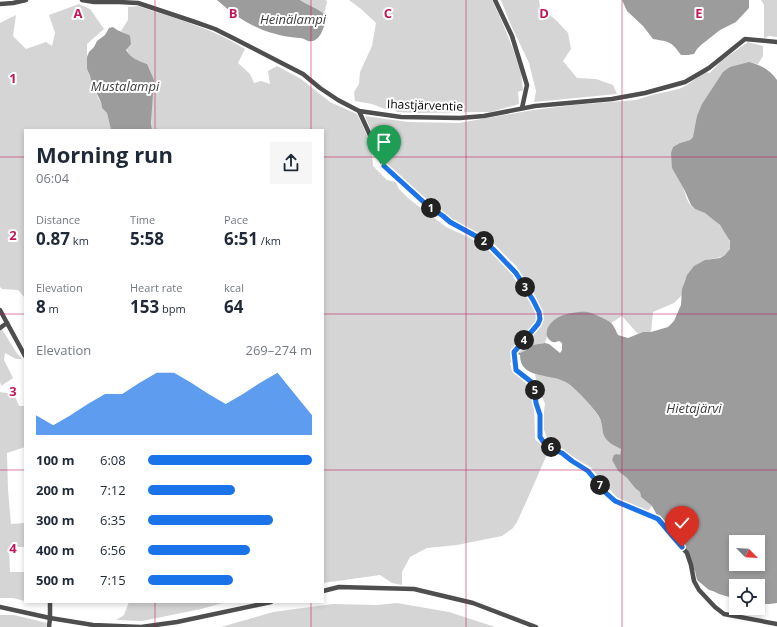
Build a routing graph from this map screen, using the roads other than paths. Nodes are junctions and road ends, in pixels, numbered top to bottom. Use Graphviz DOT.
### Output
graph roads {
  1 [pos="26,0"];
  2 [pos="82,0"];
  3 [pos="495,0"];
  4 [pos="0,4"];
  5 [pos="777,42"];
  6 [pos="522,108"];
  7 [pos="359,111"];
  8 [pos="0,310"];
  9 [pos="7,323"];
  10 [pos="0,328"];
  11 [pos="24,354"];
  12 [pos="324,591"];
  13 [pos="50,603"];
  14 [pos="266,603"];
  15 [pos="0,607"];
  16 [pos="50,618"];
  17 [pos="777,624"];
  18 [pos="49,627"];
  19 [pos="536,627"];
  1 -- 4 [label="street"];
  2 -- 7 [label="street, Ihastjärventie"];
  3 -- 6 [label="street"];
  5 -- 6 [label="street, Ihastjärventie"];
  6 -- 7 [label="street, Ihastjärventie"];
  7 -- 17 [label="street"];
  8 -- 9 [label="street"];
  9 -- 10 [label="street"];
  9 -- 11 [label="street"];
  12 -- 19 [label="street"];
  13 -- 16 [label="street"];
  14 -- 16 [label="street"];
  15 -- 16 [label="street"];
  16 -- 18 [label="street"];
}
